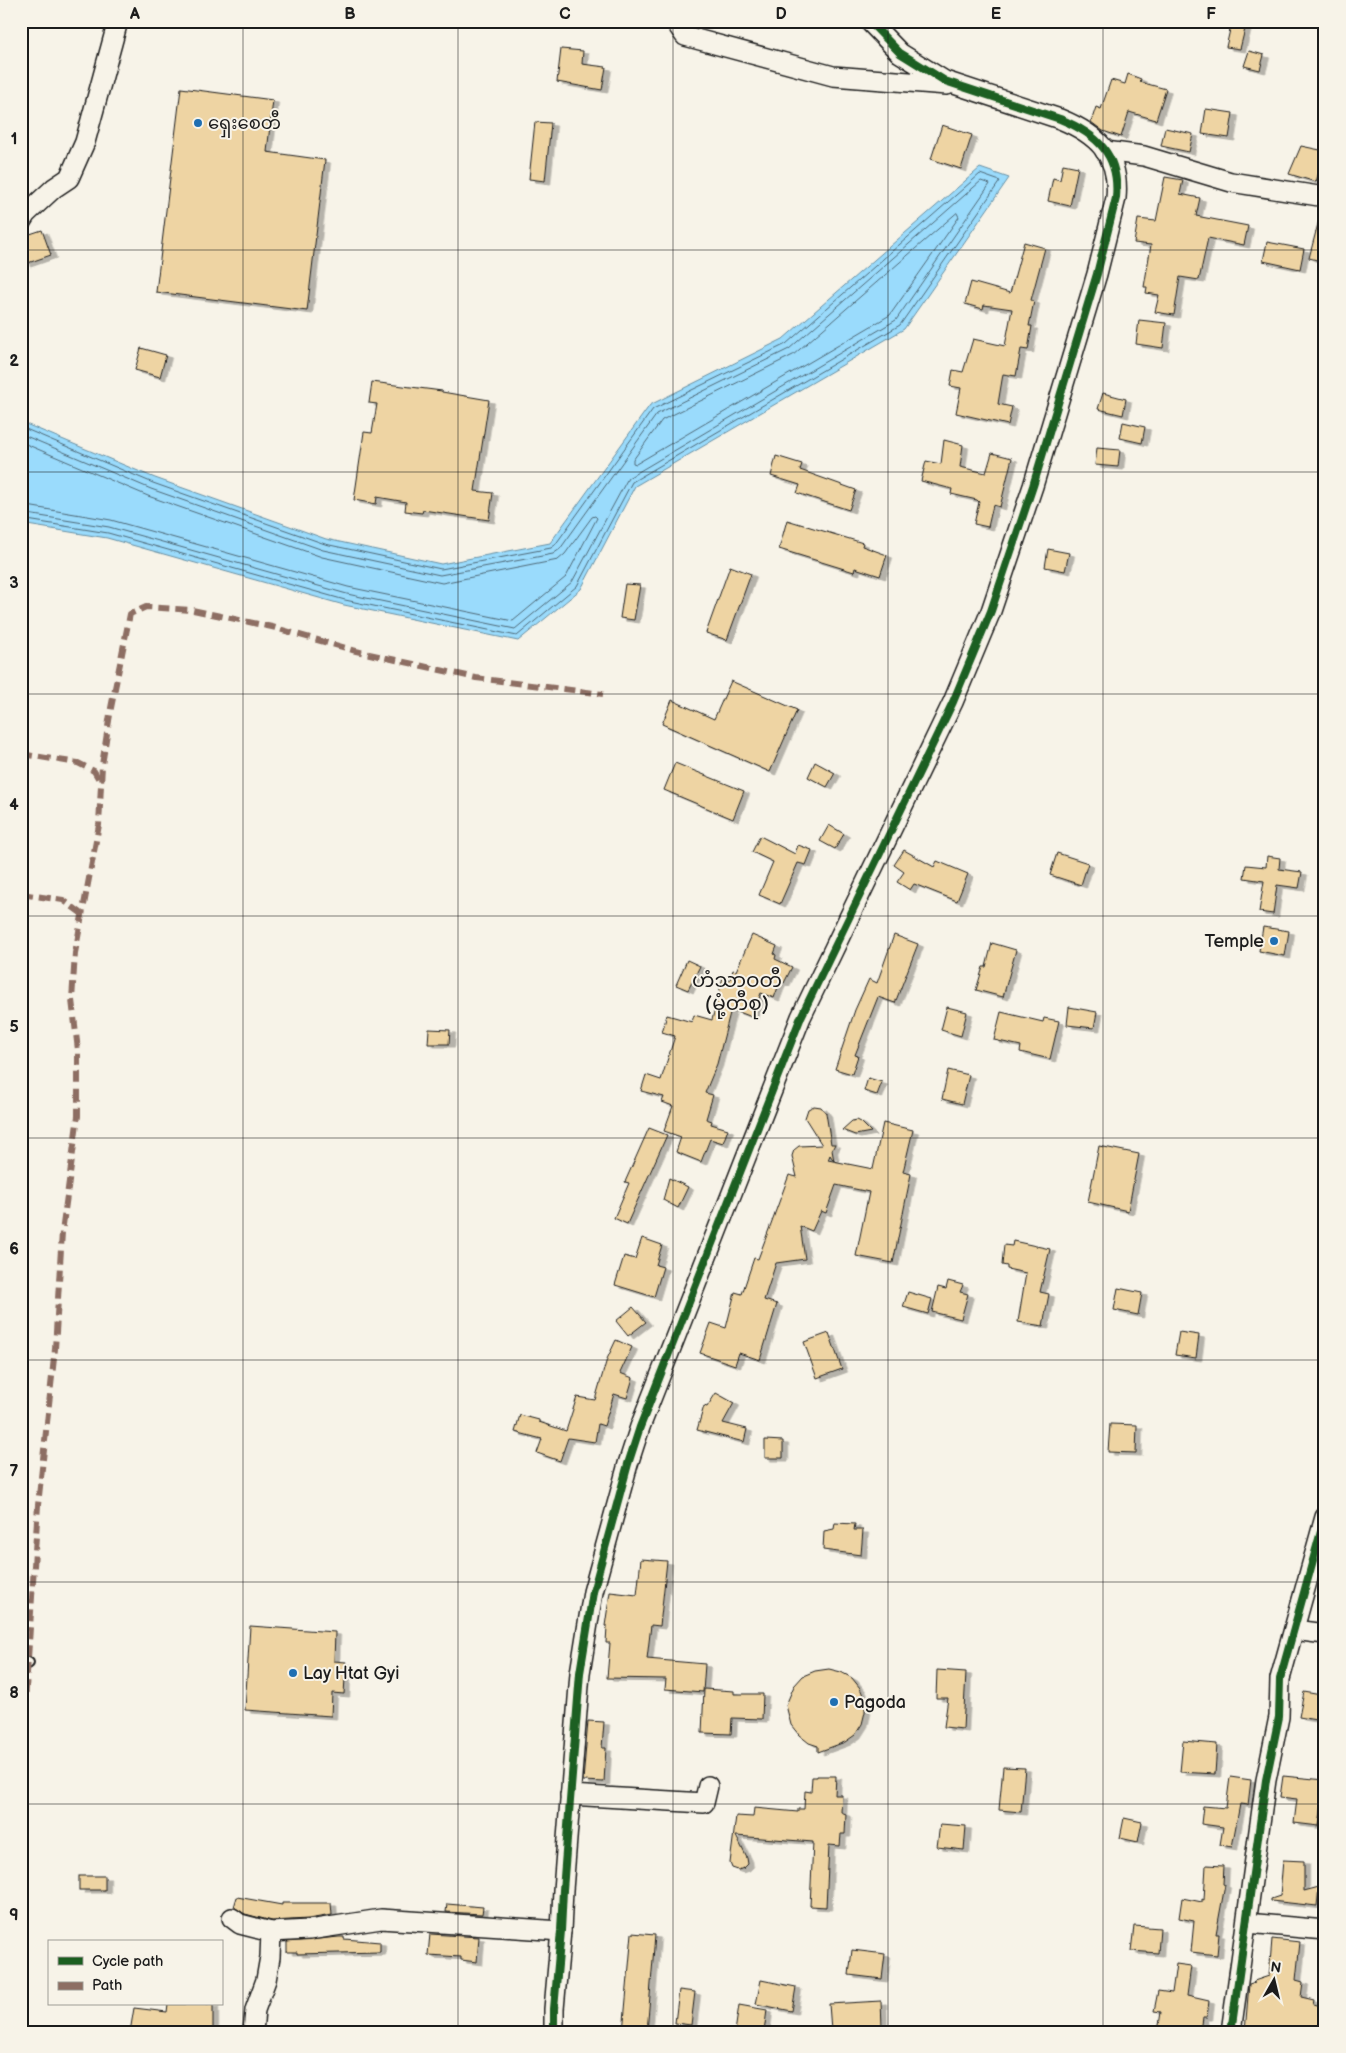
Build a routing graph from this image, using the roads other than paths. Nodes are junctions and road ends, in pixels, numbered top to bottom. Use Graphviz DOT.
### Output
graph roads {
  1 [pos="118,21"];
  2 [pos="675,21"];
  3 [pos="869,21"];
  4 [pos="963,86"];
  5 [pos="1105,151"];
  6 [pos="1325,197"];
  7 [pos="21,222"];
  8 [pos="1325,1516"];
  9 [pos="1294,1630"];
  10 [pos="1325,1634"];
  11 [pos="708,1786"];
  12 [pos="570,1795"];
  13 [pos="232,1918"];
  14 [pos="1246,1923"];
  15 [pos="1325,1930"];
  16 [pos="561,1931"];
  17 [pos="271,1932"];
  18 [pos="252,2032"];
  19 [pos="554,2032"];
  20 [pos="1231,2032"];
  1 -- 7 [label="street"];
  2 -- 4 [label="street"];
  3 -- 4 [label="street"];
  4 -- 5 [label="street"];
  5 -- 6 [label="street"];
  5 -- 12 [label="street"];
  8 -- 9 [label="street"];
  9 -- 10 [label="street"];
  9 -- 14 [label="street"];
  11 -- 12 [label="street"];
  12 -- 16 [label="street"];
  13 -- 17 [label="street"];
  14 -- 15 [label="street"];
  14 -- 20 [label="street"];
  16 -- 17 [label="street"];
  16 -- 19 [label="street"];
  17 -- 18 [label="street"];
}
